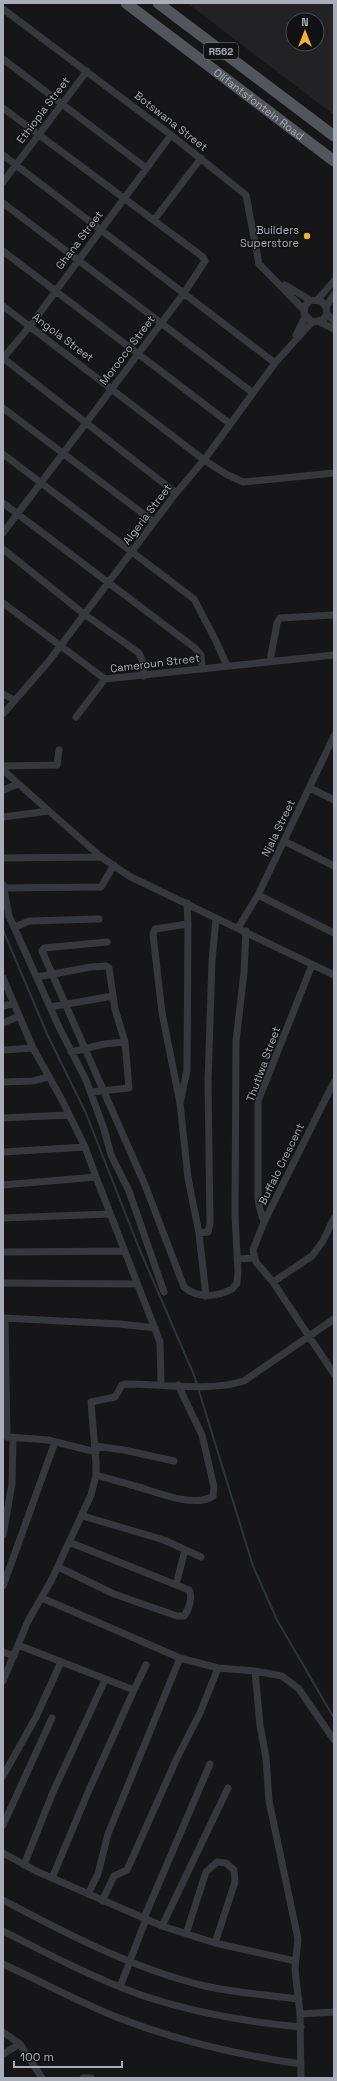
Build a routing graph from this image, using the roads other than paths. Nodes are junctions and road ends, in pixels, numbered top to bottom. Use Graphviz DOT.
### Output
graph roads {
  1 [pos="126,3"];
  2 [pos="158,3"];
  3 [pos="3,9"];
  4 [pos="3,59"];
  5 [pos="87,71"];
  6 [pos="63,103"];
  7 [pos="3,108"];
  8 [pos="39,135"];
  9 [pos="171,135"];
  10 [pos="334,136"];
  11 [pos="3,155"];
  12 [pos="201,158"];
  13 [pos="334,161"];
  14 [pos="16,164"];
  15 [pos="146,168"];
  16 [pos="3,182"];
  17 [pos="124,199"];
  18 [pos="3,203"];
  19 [pos="154,220"];
  20 [pos="101,230"];
  21 [pos="3,252"];
  22 [pos="77,260"];
  23 [pos="278,281"];
  24 [pos="334,281"];
  25 [pos="54,291"];
  26 [pos="184,293"];
  27 [pos="334,294"];
  28 [pos="314,300"];
  29 [pos="3,306"];
  30 [pos="304,310"];
  31 [pos="327,310"];
  32 [pos="305,317"];
  33 [pos="334,321"];
  34 [pos="312,322"];
  35 [pos="320,322"];
  36 [pos="161,324"];
  37 [pos="30,326"];
  38 [pos="334,329"];
  39 [pos="291,344"];
  40 [pos="138,354"];
  41 [pos="3,358"];
  42 [pos="275,363"];
  43 [pos="112,389"];
  44 [pos="253,393"];
  45 [pos="3,408"];
  46 [pos="86,423"];
  47 [pos="229,423"];
  48 [pos="63,453"];
  49 [pos="3,454"];
  50 [pos="204,460"];
  51 [pos="334,473"];
  52 [pos="41,483"];
  53 [pos="176,493"];
  54 [pos="3,503"];
  55 [pos="18,514"];
  56 [pos="154,522"];
  57 [pos="3,533"];
  58 [pos="3,549"];
  59 [pos="131,552"];
  60 [pos="108,583"];
  61 [pos="3,603"];
  62 [pos="84,614"];
  63 [pos="334,615"];
  64 [pos="60,646"];
  65 [pos="334,655"];
  66 [pos="270,661"];
  67 [pos="227,666"];
  68 [pos="202,668"];
  69 [pos="144,676"];
  70 [pos="105,679"];
  71 [pos="3,694"];
  72 [pos="15,698"];
  73 [pos="3,714"];
  74 [pos="76,717"];
  75 [pos="334,736"];
  76 [pos="59,750"];
  77 [pos="3,766"];
  78 [pos="3,770"];
  79 [pos="18,784"];
  80 [pos="310,788"];
  81 [pos="3,790"];
  82 [pos="334,800"];
  83 [pos="49,811"];
  84 [pos="3,817"];
  85 [pos="284,841"];
  86 [pos="102,857"];
  87 [pos="3,858"];
  88 [pos="114,865"];
  89 [pos="334,866"];
  90 [pos="4,887"];
  91 [pos="258,895"];
  92 [pos="186,903"];
  93 [pos="216,918"];
  94 [pos="99,919"];
  95 [pos="188,924"];
  96 [pos="15,927"];
  97 [pos="238,928"];
  98 [pos="246,931"];
  99 [pos="334,933"];
  100 [pos="107,942"];
  101 [pos="312,964"];
  102 [pos="51,974"];
  103 [pos="334,975"];
  104 [pos="37,977"];
  105 [pos="3,978"];
  106 [pos="5,991"];
  107 [pos="113,996"];
  108 [pos="13,1004"];
  109 [pos="66,1004"];
  110 [pos="3,1006"];
  111 [pos="50,1007"];
  112 [pos="19,1016"];
  113 [pos="3,1023"];
  114 [pos="125,1042"];
  115 [pos="33,1048"];
  116 [pos="86,1048"];
  117 [pos="3,1050"];
  118 [pos="71,1052"];
  119 [pos="48,1077"];
  120 [pos="3,1082"];
  121 [pos="334,1082"];
  122 [pos="105,1091"];
  123 [pos="91,1092"];
  124 [pos="180,1103"];
  125 [pos="68,1115"];
  126 [pos="3,1118"];
  127 [pos="84,1147"];
  128 [pos="3,1152"];
  129 [pos="96,1177"];
  130 [pos="3,1185"];
  131 [pos="110,1214"];
  132 [pos="3,1218"];
  133 [pos="334,1218"];
  134 [pos="264,1222"];
  135 [pos="199,1233"];
  136 [pos="124,1251"];
  137 [pos="3,1252"];
  138 [pos="254,1258"];
  139 [pos="237,1259"];
  140 [pos="273,1282"];
  141 [pos="3,1283"];
  142 [pos="137,1284"];
  143 [pos="164,1292"];
  144 [pos="206,1296"];
  145 [pos="4,1318"];
  146 [pos="334,1319"];
  147 [pos="154,1328"];
  148 [pos="309,1337"];
  149 [pos="334,1374"];
  150 [pos="161,1384"];
  151 [pos="182,1385"];
  152 [pos="8,1437"];
  153 [pos="55,1442"];
  154 [pos="96,1449"];
  155 [pos="174,1461"];
  156 [pos="96,1476"];
  157 [pos="83,1516"];
  158 [pos="3,1535"];
  159 [pos="69,1542"];
  160 [pos="185,1550"];
  161 [pos="201,1556"];
  162 [pos="58,1567"];
  163 [pos="176,1585"];
  164 [pos="3,1586"];
  165 [pos="42,1598"];
  166 [pos="18,1645"];
  167 [pos="3,1652"];
  168 [pos="14,1656"];
  169 [pos="180,1658"];
  170 [pos="62,1662"];
  171 [pos="146,1665"];
  172 [pos="218,1668"];
  173 [pos="255,1671"];
  174 [pos="105,1680"];
  175 [pos="3,1681"];
  176 [pos="134,1690"];
  177 [pos="52,1718"];
  178 [pos="334,1740"];
  179 [pos="210,1764"];
  180 [pos="3,1776"];
  181 [pos="228,1788"];
  182 [pos="3,1825"];
  183 [pos="3,1853"];
  184 [pos="24,1865"];
  185 [pos="52,1878"];
  186 [pos="88,1894"];
  187 [pos="3,1900"];
  188 [pos="102,1901"];
  189 [pos="145,1919"];
  190 [pos="162,1926"];
  191 [pos="3,1931"];
  192 [pos="186,1934"];
  193 [pos="215,1943"];
  194 [pos="129,1961"];
  195 [pos="295,1961"];
  196 [pos="3,1964"];
  197 [pos="120,1986"];
  198 [pos="299,1999"];
  199 [pos="334,2012"];
  200 [pos="300,2014"];
  201 [pos="301,2027"];
  202 [pos="3,2032"];
  203 [pos="20,2044"];
  204 [pos="3,2054"];
  205 [pos="301,2064"];
  206 [pos="42,2078"];
  207 [pos="83,2078"];
  208 [pos="91,2078"];
  209 [pos="301,2078"];
  1 -- 13 [label="main road, Olifantsfontein Road / R562"];
  2 -- 10 [label="main road, Olifantsfontein Road / R562"];
  3 -- 5 [label="street, Botswana Street"];
  4 -- 6 [label="street"];
  5 -- 6 [label="street, Ethiopia Street"];
  5 -- 9 [label="street, Botswana Street"];
  6 -- 8 [label="street, Ethiopia Street"];
  6 -- 15 [label="street"];
  7 -- 8 [label="street, Morocco Street"];
  8 -- 14 [label="street, Ethiopia Street"];
  8 -- 17 [label="street, Morocco Street"];
  9 -- 12 [label="street, Botswana Street"];
  9 -- 15 [label="street, Ghana Street"];
  11 -- 14 [label="street"];
  12 -- 19 [label="street"];
  12 -- 23 [label="street, Botswana Street"];
  14 -- 16 [label="street, Ethiopia Street"];
  14 -- 20 [label="street"];
  15 -- 17 [label="street, Ghana Street"];
  17 -- 19 [label="street, Morocco Street"];
  17 -- 20 [label="street, Ghana Street"];
  18 -- 22 [label="street"];
  19 -- 26 [label="street, Morocco Street"];
  20 -- 22 [label="street, Ghana Street"];
  20 -- 26 [label="street"];
  21 -- 25 [label="street"];
  22 -- 25 [label="street, Ghana Street"];
  22 -- 36 [label="street"];
  23 -- 28 [label="street, Botswana Street"];
  23 -- 30 [label="street, Botswana Street"];
  24 -- 28 [label="street"];
  25 -- 37 [label="street, Ghana Street"];
  25 -- 40 [label="street"];
  26 -- 36 [label="street, Morocco Street"];
  26 -- 42 [label="street"];
  27 -- 31 [label="street"];
  28 -- 30 [label="street"];
  28 -- 31 [label="street"];
  29 -- 37 [label="street, Angola Street"];
  30 -- 32 [label="street"];
  31 -- 33 [label="street"];
  31 -- 35 [label="street"];
  32 -- 34 [label="street"];
  32 -- 39 [label="street, Algeria Street"];
  34 -- 35 [label="street"];
  34 -- 39 [label="street, Algeria Street"];
  35 -- 38 [label="street"];
  36 -- 40 [label="street, Morocco Street"];
  36 -- 44 [label="street"];
  37 -- 41 [label="street, Ghana Street"];
  37 -- 43 [label="street, Angola Street"];
  39 -- 42 [label="street, Algeria Street"];
  40 -- 43 [label="street, Morocco Street"];
  40 -- 47 [label="street"];
  41 -- 46 [label="street"];
  42 -- 44 [label="street, Algeria Street"];
  43 -- 46 [label="street, Morocco Street"];
  43 -- 50 [label="street, Angola Street"];
  44 -- 47 [label="street, Algeria Street"];
  45 -- 48 [label="street"];
  46 -- 48 [label="street, Morocco Street"];
  46 -- 53 [label="street"];
  47 -- 50 [label="street, Algeria Street"];
  48 -- 52 [label="street, Morocco Street"];
  48 -- 56 [label="street"];
  49 -- 52 [label="street"];
  50 -- 51 [label="street, Angola Street"];
  50 -- 53 [label="street, Algeria Street"];
  52 -- 55 [label="street, Morocco Street"];
  52 -- 59 [label="street"];
  53 -- 56 [label="street, Algeria Street"];
  54 -- 55 [label="street"];
  55 -- 57 [label="street, Morocco Street"];
  55 -- 60 [label="street"];
  56 -- 59 [label="street, Algeria Street"];
  58 -- 62 [label="street"];
  59 -- 60 [label="street, Algeria Street"];
  59 -- 67 [label="street"];
  60 -- 62 [label="street, Algeria Street"];
  60 -- 68 [label="street"];
  61 -- 64 [label="street, Cameroun Street"];
  62 -- 64 [label="street, Algeria Street"];
  62 -- 69 [label="street"];
  63 -- 66 [label="street"];
  64 -- 70 [label="street, Cameroun Street"];
  64 -- 72 [label="street, Algeria Street"];
  65 -- 66 [label="street, Cameroun Street"];
  66 -- 67 [label="street, Cameroun Street"];
  67 -- 68 [label="street, Cameroun Street"];
  68 -- 69 [label="street, Cameroun Street"];
  69 -- 70 [label="street, Cameroun Street"];
  70 -- 74 [label="street"];
  71 -- 72 [label="street"];
  72 -- 73 [label="street, Algeria Street"];
  75 -- 80 [label="street, Njala Street"];
  76 -- 77 [label="street"];
  78 -- 79 [label="street"];
  79 -- 81 [label="street"];
  79 -- 83 [label="street"];
  80 -- 82 [label="street"];
  80 -- 85 [label="street, Njala Street"];
  83 -- 84 [label="street"];
  83 -- 86 [label="street"];
  85 -- 89 [label="street"];
  85 -- 91 [label="street, Njala Street"];
  86 -- 87 [label="street"];
  86 -- 88 [label="street"];
  88 -- 90 [label="street"];
  88 -- 92 [label="street"];
  90 -- 96 [label="street"];
  91 -- 97 [label="street, Njala Street"];
  91 -- 99 [label="street"];
  92 -- 93 [label="street"];
  92 -- 95 [label="street"];
  93 -- 97 [label="street"];
  93 -- 135 [label="street"];
  94 -- 96 [label="street"];
  95 -- 124 [label="street"];
  95 -- 124 [label="street"];
  96 -- 104 [label="street"];
  97 -- 98 [label="street"];
  98 -- 101 [label="street"];
  98 -- 139 [label="street"];
  100 -- 102 [label="street"];
  101 -- 103 [label="street"];
  101 -- 134 [label="street, Thutlwa Street"];
  102 -- 104 [label="street"];
  102 -- 107 [label="street"];
  102 -- 109 [label="street"];
  104 -- 111 [label="street"];
  105 -- 106 [label="street"];
  106 -- 108 [label="street"];
  107 -- 109 [label="street"];
  107 -- 114 [label="street"];
  108 -- 110 [label="street"];
  108 -- 112 [label="street"];
  109 -- 111 [label="street"];
  109 -- 116 [label="street"];
  111 -- 118 [label="street"];
  112 -- 113 [label="street"];
  112 -- 115 [label="street"];
  114 -- 116 [label="street"];
  114 -- 122 [label="street"];
  115 -- 117 [label="street"];
  115 -- 119 [label="street"];
  116 -- 118 [label="street"];
  116 -- 122 [label="street"];
  118 -- 123 [label="street"];
  119 -- 120 [label="street"];
  119 -- 125 [label="street"];
  121 -- 134 [label="street, Buffalo Crescent"];
  122 -- 123 [label="street"];
  122 -- 144 [label="street"];
  123 -- 143 [label="street"];
  124 -- 135 [label="street"];
  125 -- 126 [label="street"];
  125 -- 127 [label="street"];
  127 -- 128 [label="street"];
  127 -- 129 [label="street"];
  129 -- 130 [label="street"];
  129 -- 131 [label="street"];
  131 -- 132 [label="street"];
  131 -- 136 [label="street"];
  133 -- 140 [label="street"];
  134 -- 138 [label="street, Buffalo Crescent"];
  135 -- 144 [label="street"];
  136 -- 137 [label="street"];
  136 -- 142 [label="street"];
  138 -- 139 [label="street"];
  138 -- 140 [label="street"];
  139 -- 144 [label="street"];
  140 -- 148 [label="street"];
  141 -- 142 [label="street"];
  142 -- 147 [label="street"];
  145 -- 147 [label="street"];
  145 -- 152 [label="street"];
  146 -- 148 [label="street"];
  147 -- 150 [label="street"];
  148 -- 149 [label="street"];
  148 -- 151 [label="street"];
  150 -- 151 [label="street"];
  150 -- 154 [label="street"];
  151 -- 156 [label="street"];
  152 -- 153 [label="street"];
  152 -- 158 [label="street"];
  153 -- 154 [label="street"];
  153 -- 164 [label="street"];
  154 -- 155 [label="street"];
  154 -- 156 [label="street"];
  156 -- 157 [label="street"];
  157 -- 159 [label="street"];
  157 -- 160 [label="street"];
  159 -- 162 [label="street"];
  159 -- 163 [label="street"];
  160 -- 161 [label="street"];
  160 -- 163 [label="street"];
  162 -- 163 [label="street"];
  162 -- 165 [label="street"];
  165 -- 166 [label="street"];
  165 -- 169 [label="street"];
  166 -- 168 [label="street"];
  166 -- 170 [label="street"];
  167 -- 168 [label="street"];
  168 -- 175 [label="street"];
  169 -- 172 [label="street"];
  169 -- 186 [label="street"];
  170 -- 174 [label="street"];
  170 -- 180 [label="street"];
  171 -- 176 [label="street"];
  172 -- 173 [label="street"];
  172 -- 188 [label="street"];
  173 -- 178 [label="street"];
  173 -- 195 [label="street"];
  174 -- 176 [label="street"];
  174 -- 184 [label="street"];
  176 -- 185 [label="street"];
  177 -- 182 [label="street"];
  179 -- 189 [label="street"];
  181 -- 190 [label="street"];
  183 -- 184 [label="street"];
  184 -- 185 [label="street"];
  185 -- 186 [label="street"];
  186 -- 188 [label="street"];
  187 -- 194 [label="street"];
  188 -- 189 [label="street"];
  189 -- 190 [label="street"];
  189 -- 194 [label="street"];
  190 -- 192 [label="street"];
  191 -- 197 [label="street"];
  192 -- 193 [label="street"];
  192 -- 193 [label="street"];
  193 -- 195 [label="street"];
  194 -- 197 [label="street"];
  194 -- 198 [label="street"];
  195 -- 198 [label="street"];
  196 -- 205 [label="street"];
  197 -- 201 [label="street"];
  198 -- 200 [label="street"];
  199 -- 200 [label="street"];
  200 -- 201 [label="street"];
  201 -- 205 [label="street"];
  202 -- 203 [label="street"];
  203 -- 204 [label="street"];
  203 -- 206 [label="street"];
  205 -- 209 [label="street"];
  207 -- 208 [label="street"];
}
